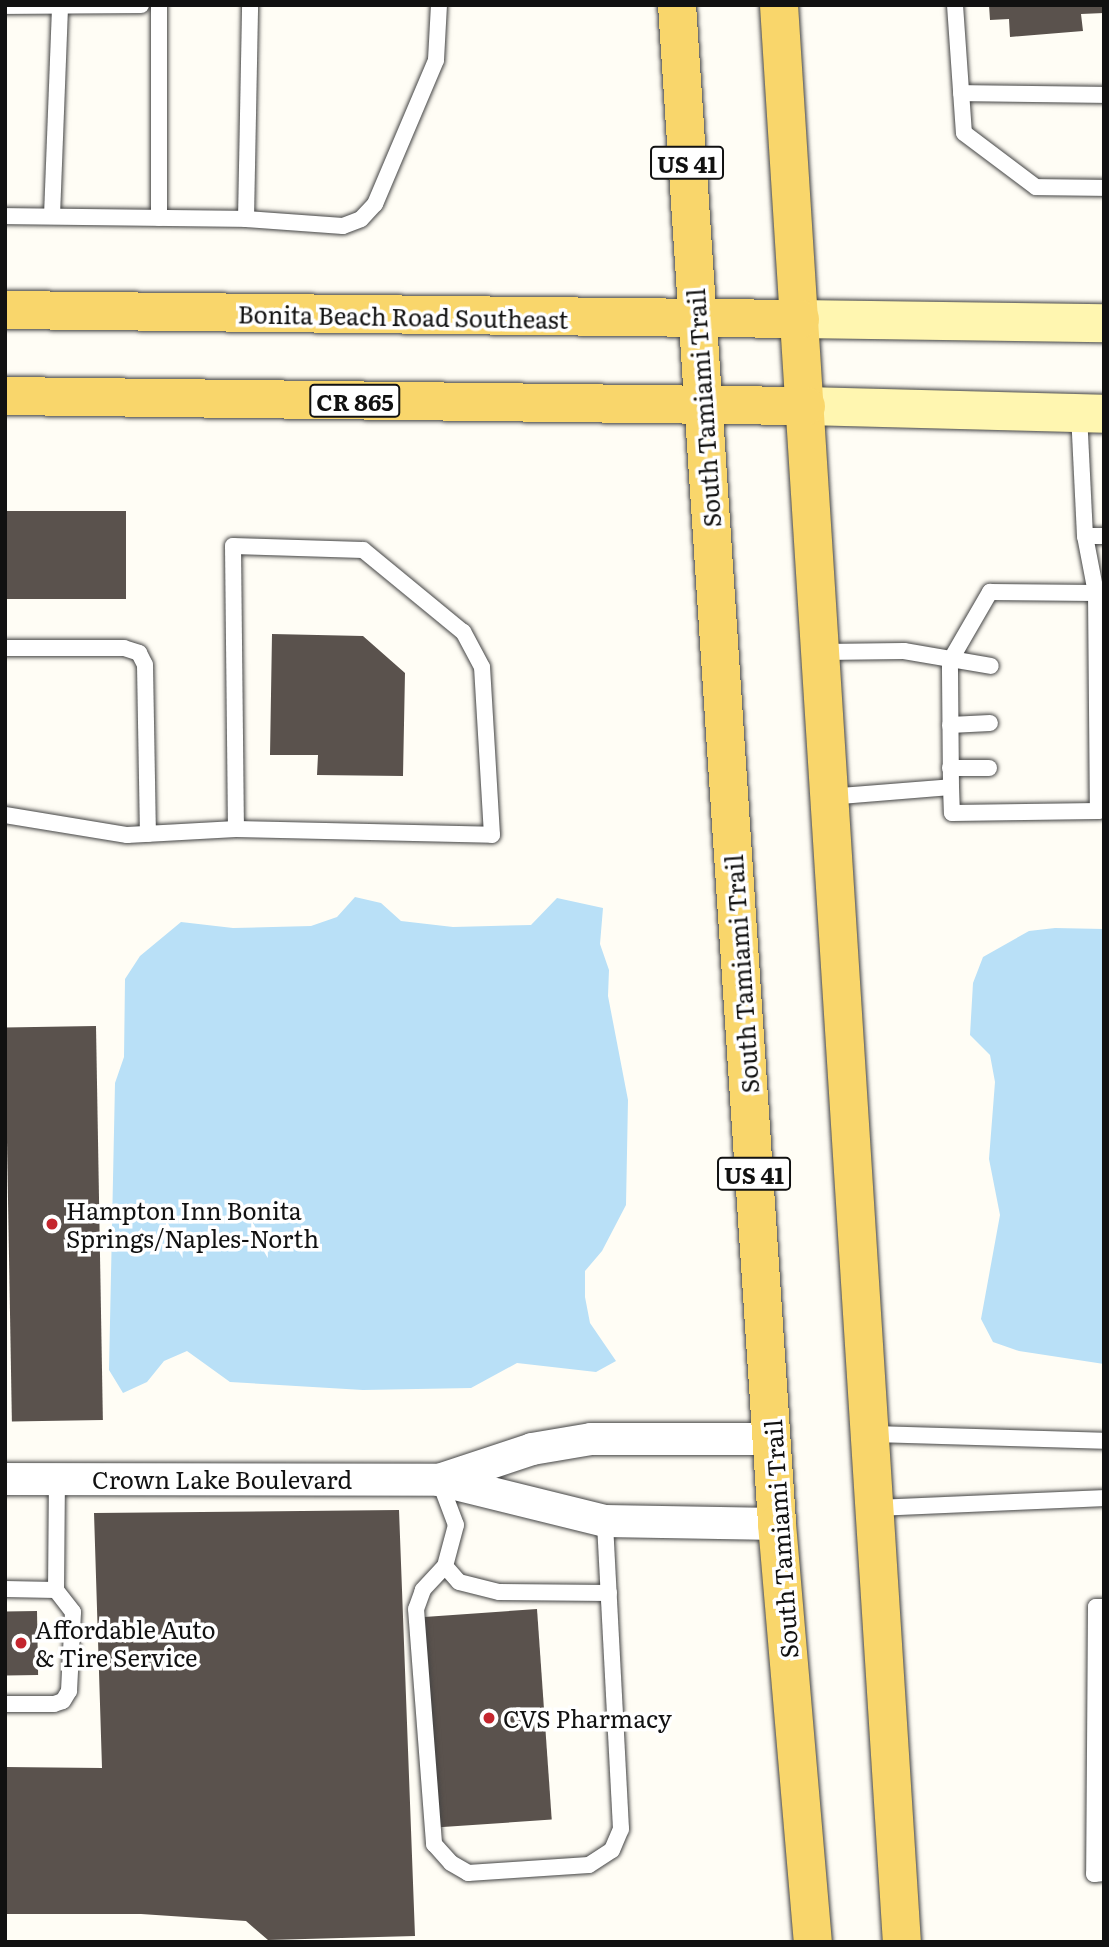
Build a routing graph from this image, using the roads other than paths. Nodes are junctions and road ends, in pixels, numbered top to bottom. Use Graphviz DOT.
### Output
graph roads {
  1 [pos="141,5"];
  2 [pos="159,5"];
  3 [pos="250,5"];
  4 [pos="439,5"];
  5 [pos="677,5"];
  6 [pos="779,5"];
  7 [pos="955,5"];
  8 [pos="5,6"];
  9 [pos="60,6"];
  10 [pos="961,93"];
  11 [pos="1104,95"];
  12 [pos="1104,188"];
  13 [pos="5,216"];
  14 [pos="52,216"];
  15 [pos="159,218"];
  16 [pos="246,219"];
  17 [pos="5,310"];
  18 [pos="800,319"];
  19 [pos="697,320"];
  20 [pos="1104,323"];
  21 [pos="5,396"];
  22 [pos="704,406"];
  23 [pos="806,406"];
  24 [pos="1091,414"];
  25 [pos="1085,536"];
  26 [pos="1104,536"];
  27 [pos="1096,593"];
  28 [pos="5,648"];
  29 [pos="823,652"];
  30 [pos="950,661"];
  31 [pos="1079,665"];
  32 [pos="1096,665"];
  33 [pos="991,666"];
  34 [pos="990,723"];
  35 [pos="950,726"];
  36 [pos="1097,766"];
  37 [pos="1080,767"];
  38 [pos="950,768"];
  39 [pos="989,768"];
  40 [pos="951,787"];
  41 [pos="828,797"];
  42 [pos="1101,810"];
  43 [pos="5,815"];
  44 [pos="236,829"];
  45 [pos="148,834"];
  46 [pos="873,1434"];
  47 [pos="772,1439"];
  48 [pos="1104,1441"];
  49 [pos="5,1479"];
  50 [pos="57,1479"];
  51 [pos="439,1480"];
  52 [pos="1104,1498"];
  53 [pos="878,1508"];
  54 [pos="605,1521"];
  55 [pos="777,1524"];
  56 [pos="445,1566"];
  57 [pos="5,1589"];
  58 [pos="56,1590"];
  59 [pos="609,1593"];
  60 [pos="1104,1607"];
  61 [pos="5,1704"];
  62 [pos="1104,1873"];
  63 [pos="813,1942"];
  64 [pos="902,1942"];
  1 -- 9 [label="lane"];
  2 -- 15 [label="lane"];
  3 -- 16 [label="lane"];
  4 -- 16 [label="lane"];
  5 -- 19 [label="main road, South Tamiami Trail / US 41"];
  6 -- 18 [label="main road"];
  7 -- 10 [label="lane"];
  8 -- 9 [label="lane"];
  9 -- 14 [label="lane"];
  10 -- 11 [label="lane"];
  10 -- 12 [label="lane"];
  13 -- 14 [label="lane"];
  14 -- 15 [label="lane"];
  15 -- 16 [label="lane"];
  17 -- 19 [label="main road, Bonita Beach Road Southeast"];
  18 -- 19 [label="main road, Bonita Beach Road Southeast"];
  18 -- 20 [label="main road"];
  18 -- 23 [label="main road"];
  19 -- 22 [label="main road, South Tamiami Trail / US 41"];
  21 -- 22 [label="main road, CR 865"];
  22 -- 23 [label="main road, CR 865"];
  22 -- 47 [label="main road, South Tamiami Trail / US 41"];
  23 -- 24 [label="main road, CR 865"];
  23 -- 29 [label="main road"];
  24 -- 25 [label="lane"];
  25 -- 26 [label="lane"];
  25 -- 27 [label="lane"];
  27 -- 30 [label="lane"];
  27 -- 32 [label="lane"];
  28 -- 45 [label="lane"];
  29 -- 30 [label="lane"];
  29 -- 41 [label="main road"];
  30 -- 33 [label="lane"];
  30 -- 35 [label="lane"];
  31 -- 32 [label="lane"];
  32 -- 36 [label="lane"];
  34 -- 35 [label="lane"];
  35 -- 38 [label="lane"];
  36 -- 37 [label="lane"];
  36 -- 42 [label="lane"];
  38 -- 39 [label="lane"];
  38 -- 40 [label="lane"];
  40 -- 41 [label="lane"];
  40 -- 42 [label="lane"];
  41 -- 46 [label="main road"];
  43 -- 45 [label="lane"];
  44 -- 44 [label="lane"];
  44 -- 45 [label="lane"];
  46 -- 48 [label="lane"];
  46 -- 53 [label="main road"];
  47 -- 51 [label="street, Crown Lake Boulevard"];
  47 -- 55 [label="main road, South Tamiami Trail / US 41"];
  49 -- 50 [label="street, Crown Lake Boulevard"];
  50 -- 51 [label="street, Crown Lake Boulevard"];
  50 -- 58 [label="lane"];
  51 -- 54 [label="street, Crown Lake Boulevard"];
  51 -- 56 [label="lane"];
  52 -- 53 [label="lane"];
  53 -- 64 [label="main road"];
  54 -- 55 [label="street, Crown Lake Boulevard"];
  54 -- 59 [label="lane"];
  55 -- 63 [label="main road, South Tamiami Trail / US 41"];
  56 -- 59 [label="lane"];
  56 -- 59 [label="lane"];
  57 -- 58 [label="lane"];
  58 -- 61 [label="lane"];
  60 -- 62 [label="lane"];
}
